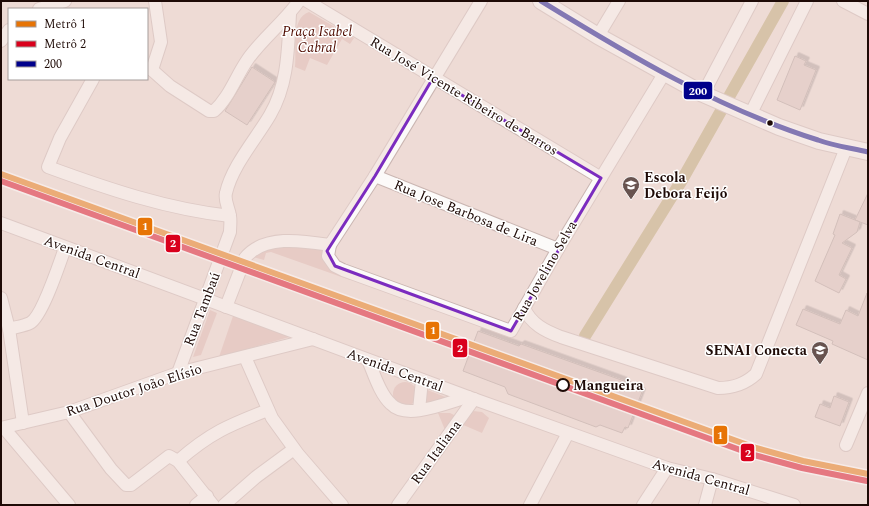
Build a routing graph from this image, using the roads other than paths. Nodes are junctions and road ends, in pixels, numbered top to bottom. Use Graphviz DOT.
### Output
graph roads {
  1 [pos="65,1"];
  2 [pos="155,1"];
  3 [pos="299,1"];
  4 [pos="307,1"];
  5 [pos="481,1"];
  6 [pos="541,1"];
  7 [pos="619,1"];
  8 [pos="752,1"];
  9 [pos="807,1"];
  10 [pos="843,1"];
  11 [pos="42,8"];
  12 [pos="290,14"];
  13 [pos="868,14"];
  14 [pos="8,31"];
  15 [pos="598,36"];
  16 [pos="1,41"];
  17 [pos="150,69"];
  18 [pos="664,72"];
  19 [pos="433,78"];
  20 [pos="92,80"];
  21 [pos="703,94"];
  22 [pos="750,114"];
  23 [pos="846,148"];
  24 [pos="868,152"];
  25 [pos="376,176"];
  26 [pos="601,178"];
  27 [pos="230,216"];
  28 [pos="1,223"];
  29 [pos="330,245"];
  30 [pos="65,248"];
  31 [pos="558,249"];
  32 [pos="205,299"];
  33 [pos="2,304"];
  34 [pos="226,307"];
  35 [pos="524,308"];
  36 [pos="9,328"];
  37 [pos="313,338"];
  38 [pos="245,357"];
  39 [pos="368,360"];
  40 [pos="178,373"];
  41 [pos="422,380"];
  42 [pos="868,393"];
  43 [pos="471,398"];
  44 [pos="268,410"];
  45 [pos="419,410"];
  46 [pos="69,412"];
  47 [pos="23,423"];
  48 [pos="2,428"];
  49 [pos="568,433"];
  50 [pos="846,445"];
  51 [pos="294,449"];
  52 [pos="176,460"];
  53 [pos="666,468"];
  54 [pos="712,479"];
  55 [pos="210,501"];
  56 [pos="403,504"];
  57 [pos="69,505"];
  58 [pos="196,505"];
  59 [pos="224,505"];
  60 [pos="342,505"];
  61 [pos="530,505"];
  62 [pos="644,505"];
  63 [pos="705,505"];
  64 [pos="794,505"];
  1 -- 11 [label="street"];
  2 -- 17 [label="street"];
  3 -- 12 [label="street"];
  4 -- 19 [label="street, Rua José Vicente Ribeiro de Barros"];
  5 -- 19 [label="street"];
  6 -- 15 [label="main road"];
  7 -- 15 [label="street"];
  8 -- 21 [label="street"];
  9 -- 22 [label="street"];
  10 -- 13 [label="street"];
  12 -- 17 [label="street"];
  12 -- 27 [label="street, Rua Tambaú"];
  14 -- 16 [label="street"];
  15 -- 18 [label="main road"];
  18 -- 21 [label="main road"];
  18 -- 26 [label="street, Rua Jovelino Selva"];
  19 -- 25 [label="street"];
  19 -- 26 [label="street, Rua José Vicente Ribeiro de Barros"];
  20 -- 27 [label="street"];
  21 -- 22 [label="main road"];
  22 -- 23 [label="main road"];
  23 -- 24 [label="main road"];
  23 -- 35 [label="street"];
  25 -- 29 [label="street"];
  25 -- 31 [label="street, Rua Jose Barbosa de Lira"];
  26 -- 31 [label="street, Rua Jovelino Selva"];
  27 -- 32 [label="street, Rua Tambaú"];
  28 -- 30 [label="street, Avenida Central"];
  29 -- 34 [label="street"];
  29 -- 35 [label="street, Rua Jovelino Selva"];
  30 -- 32 [label="street, Avenida Central"];
  30 -- 36 [label="street"];
  31 -- 35 [label="street, Rua Jovelino Selva"];
  32 -- 34 [label="street, Avenida Central"];
  32 -- 40 [label="street, Rua Tambaú"];
  33 -- 36 [label="street"];
  34 -- 37 [label="street, Avenida Central"];
  36 -- 47 [label="street"];
  37 -- 38 [label="street, Rua Doutor João Elísio"];
  37 -- 39 [label="street, Avenida Central"];
  38 -- 40 [label="street, Rua Doutor João Elísio"];
  38 -- 44 [label="street"];
  39 -- 41 [label="street, Avenida Central"];
  39 -- 45 [label="street"];
  40 -- 46 [label="street, Rua Doutor João Elísio"];
  41 -- 43 [label="street, Avenida Central"];
  41 -- 45 [label="street"];
  42 -- 50 [label="street"];
  43 -- 45 [label="street"];
  43 -- 49 [label="street, Avenida Central"];
  43 -- 56 [label="street, Rua Italiana"];
  44 -- 51 [label="street"];
  44 -- 52 [label="street"];
  46 -- 47 [label="street, Rua Doutor João Elísio"];
  46 -- 52 [label="street"];
  47 -- 48 [label="street, Rua Doutor João Elísio"];
  48 -- 57 [label="street"];
  49 -- 53 [label="street, Avenida Central"];
  49 -- 61 [label="street"];
  51 -- 59 [label="street"];
  51 -- 60 [label="street"];
  52 -- 55 [label="street"];
  53 -- 54 [label="street, Avenida Central"];
  53 -- 62 [label="street"];
  54 -- 63 [label="street"];
  54 -- 64 [label="street, Avenida Central"];
  55 -- 58 [label="street"];
}
